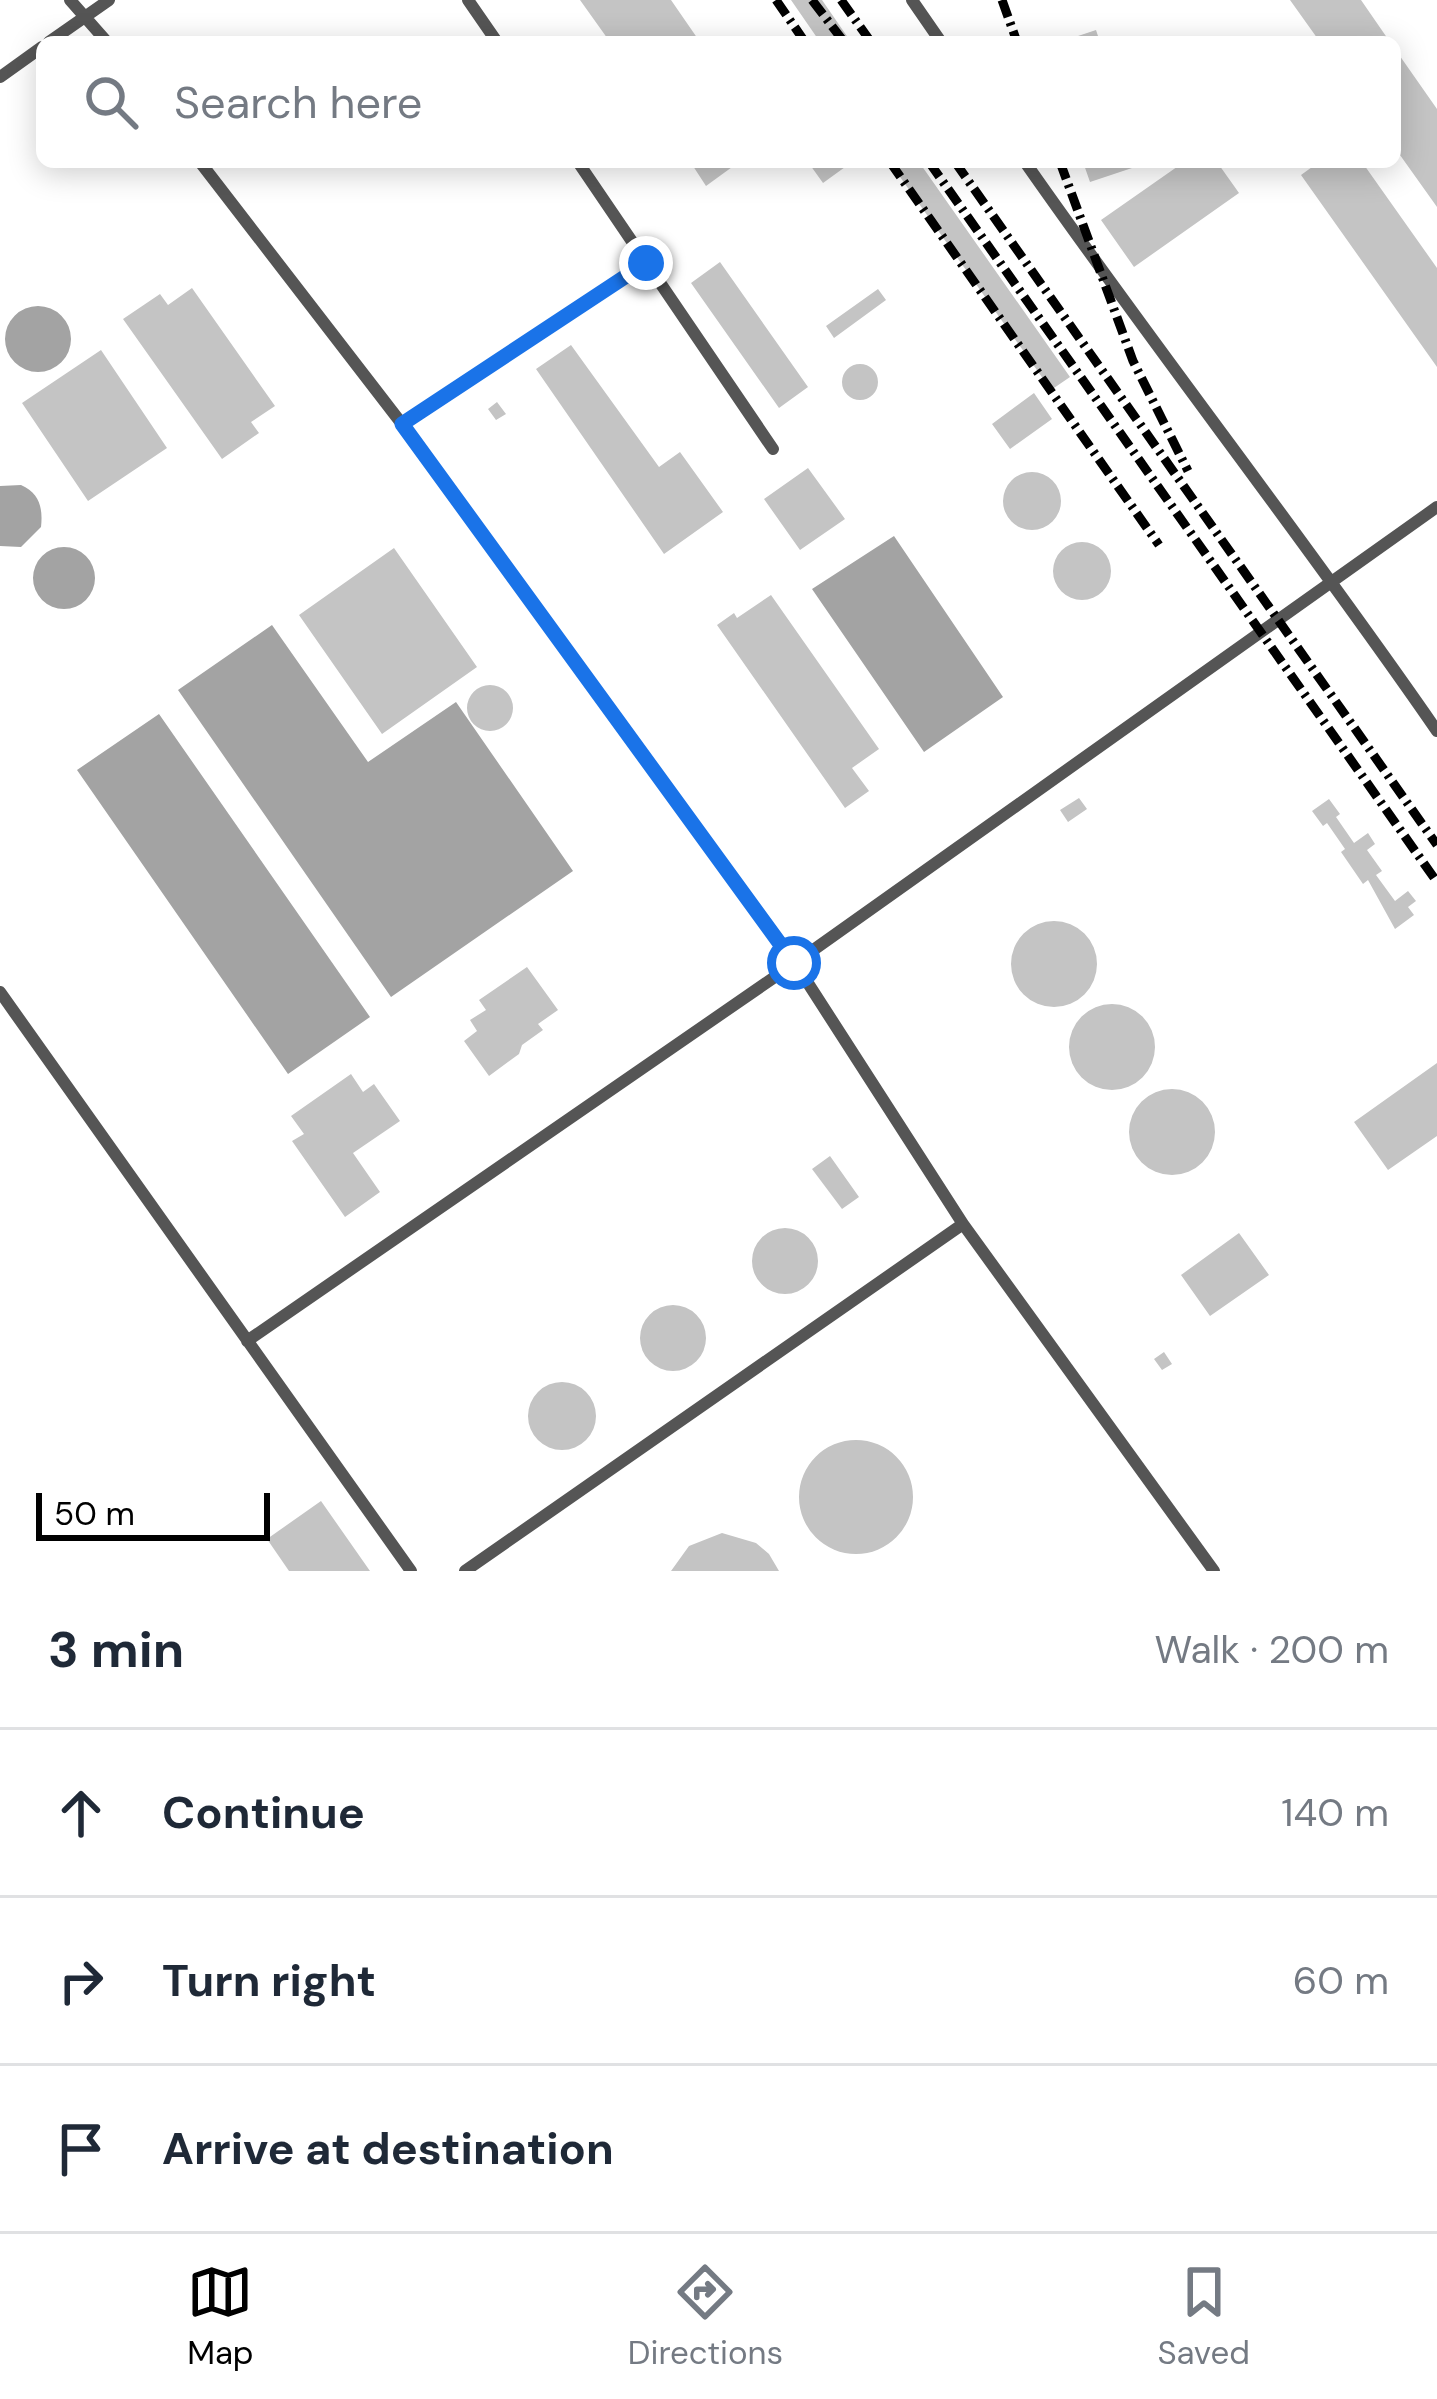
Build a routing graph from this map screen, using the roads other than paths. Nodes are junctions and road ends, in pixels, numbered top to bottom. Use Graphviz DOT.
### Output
graph roads {
  1 [pos="70,0"];
  2 [pos="109,0"];
  3 [pos="468,0"];
  4 [pos="912,0"];
  5 [pos="86,16"];
  6 [pos="58,36"];
  7 [pos="101,36"];
  8 [pos="493,36"];
  9 [pos="937,36"];
  10 [pos="36,52"];
  11 [pos="0,76"];
  12 [pos="205,168"];
  13 [pos="582,168"];
  14 [pos="1029,168"];
  15 [pos="646,263"];
  16 [pos="402,424"];
  17 [pos="773,449"];
  18 [pos="1437,507"];
  19 [pos="1332,580"];
  20 [pos="1437,731"];
  21 [pos="794,963"];
  22 [pos="0,992"];
  23 [pos="964,1224"];
  24 [pos="247,1341"];
  25 [pos="411,1571"];
  26 [pos="464,1571"];
  27 [pos="1214,1571"];
  1 -- 5 [label="lane"];
  2 -- 5 [label="lane"];
  3 -- 8 [label="lane"];
  4 -- 9 [label="lane"];
  5 -- 6 [label="lane"];
  5 -- 7 [label="lane"];
  10 -- 11 [label="lane"];
  12 -- 16 [label="lane"];
  13 -- 15 [label="lane"];
  14 -- 19 [label="lane"];
  15 -- 16 [label="lane"];
  15 -- 17 [label="lane"];
  16 -- 21 [label="lane"];
  18 -- 19 [label="lane"];
  19 -- 20 [label="lane"];
  19 -- 21 [label="lane"];
  21 -- 23 [label="lane"];
  21 -- 24 [label="lane"];
  22 -- 24 [label="lane"];
  23 -- 26 [label="lane"];
  23 -- 27 [label="lane"];
  24 -- 25 [label="lane"];
}
